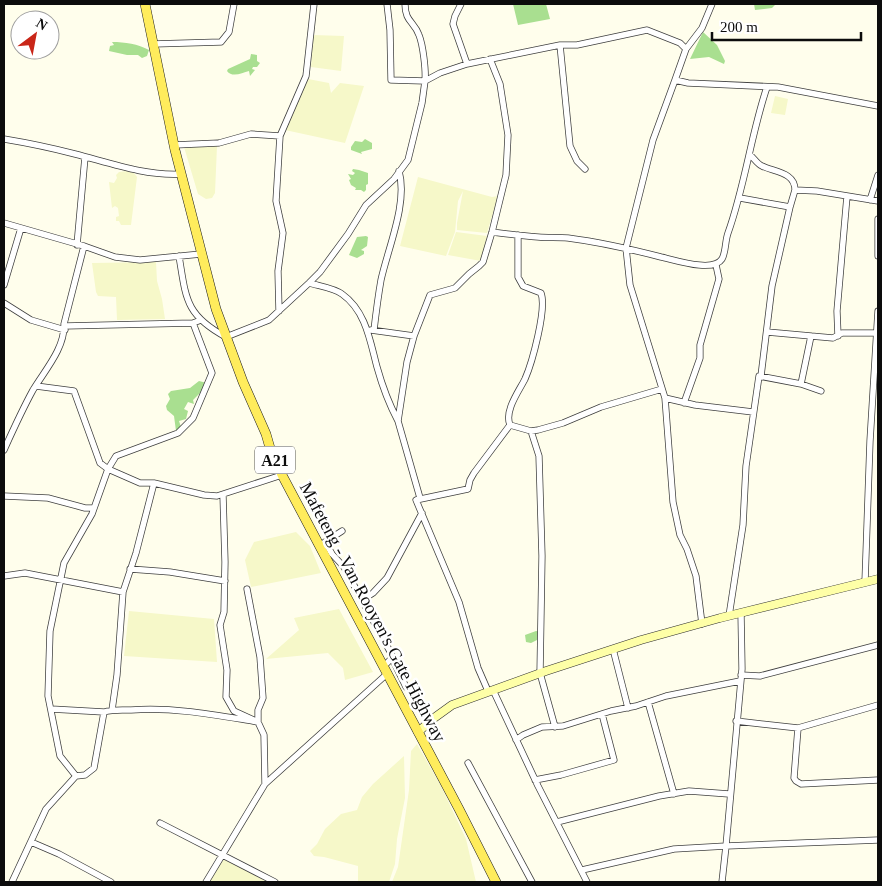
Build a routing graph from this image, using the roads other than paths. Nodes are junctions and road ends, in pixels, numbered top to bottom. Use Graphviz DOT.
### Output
graph roads {
  1 [pos="145,4"];
  2 [pos="234,4"];
  3 [pos="314,4"];
  4 [pos="387,4"];
  5 [pos="405,4"];
  6 [pos="461,4"];
  7 [pos="712,4"];
  8 [pos="153,44"];
  9 [pos="560,45"];
  10 [pos="686,49"];
  11 [pos="490,60"];
  12 [pos="467,64"];
  13 [pos="675,80"];
  14 [pos="425,81"];
  15 [pos="767,87"];
  16 [pos="878,106"];
  17 [pos="280,136"];
  18 [pos="4,139"];
  19 [pos="174,145"];
  20 [pos="750,155"];
  21 [pos="85,157"];
  22 [pos="585,169"];
  23 [pos="399,171"];
  24 [pos="181,174"];
  25 [pos="878,175"];
  26 [pos="795,190"];
  27 [pos="847,196"];
  28 [pos="740,198"];
  29 [pos="870,200"];
  30 [pos="878,201"];
  31 [pos="790,207"];
  32 [pos="878,219"];
  33 [pos="4,223"];
  34 [pos="21,228"];
  35 [pos="492,232"];
  36 [pos="518,235"];
  37 [pos="80,245"];
  38 [pos="626,248"];
  39 [pos="201,254"];
  40 [pos="179,256"];
  41 [pos="878,256"];
  42 [pos="716,264"];
  43 [pos="309,283"];
  44 [pos="4,285"];
  45 [pos="4,303"];
  46 [pos="279,311"];
  47 [pos="878,311"];
  48 [pos="201,320"];
  49 [pos="193,323"];
  50 [pos="65,328"];
  51 [pos="371,330"];
  52 [pos="767,332"];
  53 [pos="878,333"];
  54 [pos="226,336"];
  55 [pos="414,336"];
  56 [pos="811,336"];
  57 [pos="838,336"];
  58 [pos="761,376"];
  59 [pos="801,384"];
  60 [pos="36,386"];
  61 [pos="662,389"];
  62 [pos="821,391"];
  63 [pos="665,398"];
  64 [pos="684,403"];
  65 [pos="754,412"];
  66 [pos="398,421"];
  67 [pos="510,425"];
  68 [pos="531,431"];
  69 [pos="4,450"];
  70 [pos="108,469"];
  71 [pos="282,475"];
  72 [pos="154,483"];
  73 [pos="223,495"];
  74 [pos="4,496"];
  75 [pos="420,498"];
  76 [pos="94,508"];
  77 [pos="422,513"];
  78 [pos="342,531"];
  79 [pos="322,544"];
  80 [pos="130,569"];
  81 [pos="4,576"];
  82 [pos="61,579"];
  83 [pos="878,579"];
  84 [pos="225,581"];
  85 [pos="865,582"];
  86 [pos="247,589"];
  87 [pos="124,592"];
  88 [pos="362,600"];
  89 [pos="741,613"];
  90 [pos="730,616"];
  91 [pos="702,624"];
  92 [pos="878,645"];
  93 [pos="612,649"];
  94 [pos="392,658"];
  95 [pos="386,670"];
  96 [pos="540,673"];
  97 [pos="741,678"];
  98 [pos="406,688"];
  99 [pos="490,690"];
  100 [pos="648,702"];
  101 [pos="878,705"];
  102 [pos="628,708"];
  103 [pos="51,709"];
  104 [pos="112,710"];
  105 [pos="104,712"];
  106 [pos="602,714"];
  107 [pos="736,721"];
  108 [pos="258,722"];
  109 [pos="555,726"];
  110 [pos="798,728"];
  111 [pos="418,732"];
  112 [pos="516,740"];
  113 [pos="468,763"];
  114 [pos="76,776"];
  115 [pos="534,780"];
  116 [pos="878,780"];
  117 [pos="265,784"];
  118 [pos="674,794"];
  119 [pos="729,794"];
  120 [pos="557,822"];
  121 [pos="160,823"];
  122 [pos="878,840"];
  123 [pos="31,842"];
  124 [pos="726,846"];
  125 [pos="223,856"];
  126 [pos="582,870"];
  127 [pos="12,882"];
  128 [pos="111,882"];
  129 [pos="206,882"];
  130 [pos="276,882"];
  131 [pos="496,882"];
  132 [pos="532,882"];
  133 [pos="587,882"];
  134 [pos="722,882"];
  1 -- 8 [label="main road, Mafeteng - Van Rooyen's Gate Highway / A21"];
  2 -- 8 [label="street"];
  3 -- 17 [label="street"];
  4 -- 14 [label="street"];
  5 -- 14 [label="street"];
  6 -- 12 [label="street"];
  7 -- 10 [label="street"];
  8 -- 19 [label="main road, Mafeteng - Van Rooyen's Gate Highway / A21"];
  9 -- 10 [label="street"];
  9 -- 11 [label="street"];
  9 -- 22 [label="street"];
  10 -- 13 [label="street"];
  11 -- 12 [label="street"];
  11 -- 35 [label="street"];
  12 -- 14 [label="street"];
  13 -- 15 [label="street"];
  13 -- 38 [label="street"];
  14 -- 23 [label="street"];
  15 -- 16 [label="street"];
  15 -- 20 [label="street"];
  17 -- 19 [label="street"];
  17 -- 46 [label="street"];
  18 -- 21 [label="street"];
  19 -- 24 [label="main road, Mafeteng - Van Rooyen's Gate Highway / A21"];
  20 -- 26 [label="street"];
  20 -- 28 [label="street"];
  21 -- 24 [label="street"];
  21 -- 37 [label="street"];
  23 -- 43 [label="street"];
  23 -- 51 [label="street"];
  24 -- 39 [label="main road, Mafeteng - Van Rooyen's Gate Highway / A21"];
  25 -- 29 [label="street"];
  26 -- 27 [label="street"];
  26 -- 31 [label="street"];
  27 -- 29 [label="street"];
  27 -- 57 [label="street"];
  28 -- 31 [label="street"];
  28 -- 42 [label="street"];
  29 -- 30 [label="street"];
  31 -- 52 [label="street"];
  32 -- 41 [label="street"];
  33 -- 34 [label="street"];
  34 -- 37 [label="street"];
  34 -- 44 [label="street"];
  35 -- 36 [label="street"];
  35 -- 55 [label="street"];
  36 -- 38 [label="street"];
  36 -- 67 [label="street"];
  37 -- 40 [label="street"];
  37 -- 50 [label="street"];
  38 -- 42 [label="street"];
  38 -- 61 [label="street"];
  39 -- 40 [label="street"];
  39 -- 54 [label="main road, Mafeteng - Van Rooyen's Gate Highway / A21"];
  40 -- 48 [label="street"];
  42 -- 64 [label="street"];
  43 -- 46 [label="street"];
  43 -- 51 [label="street"];
  45 -- 50 [label="street"];
  46 -- 54 [label="street"];
  47 -- 53 [label="street"];
  48 -- 49 [label="street"];
  48 -- 54 [label="street"];
  49 -- 50 [label="street"];
  49 -- 70 [label="street"];
  50 -- 60 [label="street"];
  51 -- 55 [label="street"];
  51 -- 66 [label="street"];
  52 -- 56 [label="street"];
  52 -- 58 [label="street"];
  53 -- 57 [label="street"];
  53 -- 85 [label="street"];
  54 -- 71 [label="main road, Mafeteng - Van Rooyen's Gate Highway / A21"];
  55 -- 66 [label="street"];
  56 -- 57 [label="street"];
  56 -- 59 [label="street"];
  58 -- 59 [label="street"];
  58 -- 65 [label="street"];
  59 -- 62 [label="street"];
  60 -- 69 [label="street"];
  60 -- 70 [label="street"];
  61 -- 63 [label="street"];
  61 -- 68 [label="street"];
  63 -- 64 [label="street"];
  63 -- 91 [label="street"];
  64 -- 65 [label="street"];
  65 -- 90 [label="street"];
  66 -- 75 [label="street"];
  67 -- 68 [label="street"];
  67 -- 75 [label="street"];
  68 -- 96 [label="street"];
  70 -- 72 [label="street"];
  70 -- 76 [label="street"];
  71 -- 73 [label="street"];
  71 -- 79 [label="main road, Mafeteng - Van Rooyen's Gate Highway / A21"];
  72 -- 73 [label="street"];
  72 -- 80 [label="street"];
  73 -- 84 [label="street"];
  74 -- 76 [label="street"];
  75 -- 77 [label="street"];
  76 -- 82 [label="street"];
  77 -- 88 [label="street"];
  77 -- 99 [label="street"];
  78 -- 79 [label="street"];
  79 -- 88 [label="street"];
  79 -- 95 [label="main road, Mafeteng - Van Rooyen's Gate Highway / A21"];
  80 -- 84 [label="street"];
  80 -- 87 [label="street"];
  81 -- 82 [label="street"];
  82 -- 87 [label="street"];
  82 -- 103 [label="street"];
  83 -- 85 [label="street"];
  84 -- 108 [label="street"];
  85 -- 89 [label="street"];
  86 -- 108 [label="street"];
  87 -- 104 [label="street"];
  88 -- 94 [label="street"];
  89 -- 90 [label="street"];
  89 -- 97 [label="street"];
  90 -- 91 [label="street"];
  91 -- 93 [label="street"];
  92 -- 97 [label="street"];
  93 -- 96 [label="street"];
  93 -- 102 [label="street"];
  94 -- 95 [label="street"];
  94 -- 98 [label="street"];
  95 -- 111 [label="main road, Mafeteng - Van Rooyen's Gate Highway / A21"];
  95 -- 117 [label="street"];
  96 -- 99 [label="street"];
  96 -- 109 [label="street"];
  97 -- 100 [label="street"];
  97 -- 107 [label="street"];
  99 -- 111 [label="street"];
  99 -- 112 [label="street"];
  100 -- 102 [label="street"];
  100 -- 118 [label="street"];
  101 -- 110 [label="street"];
  102 -- 106 [label="street"];
  103 -- 105 [label="street"];
  103 -- 114 [label="street"];
  104 -- 105 [label="street"];
  104 -- 108 [label="street"];
  105 -- 114 [label="street"];
  106 -- 109 [label="street"];
  106 -- 115 [label="street"];
  107 -- 110 [label="street"];
  107 -- 119 [label="street"];
  108 -- 117 [label="street"];
  109 -- 112 [label="street"];
  110 -- 116 [label="street"];
  111 -- 131 [label="main road, Mafeteng - Van Rooyen's Gate Highway / A21"];
  112 -- 115 [label="street"];
  113 -- 132 [label="street"];
  114 -- 123 [label="street"];
  115 -- 120 [label="street"];
  117 -- 125 [label="street"];
  118 -- 119 [label="street"];
  118 -- 120 [label="street"];
  119 -- 124 [label="street"];
  120 -- 126 [label="street"];
  121 -- 125 [label="street"];
  122 -- 124 [label="street"];
  123 -- 127 [label="street"];
  123 -- 128 [label="street"];
  124 -- 126 [label="street"];
  124 -- 134 [label="street"];
  125 -- 129 [label="street"];
  125 -- 130 [label="street"];
  126 -- 133 [label="street"];
}
